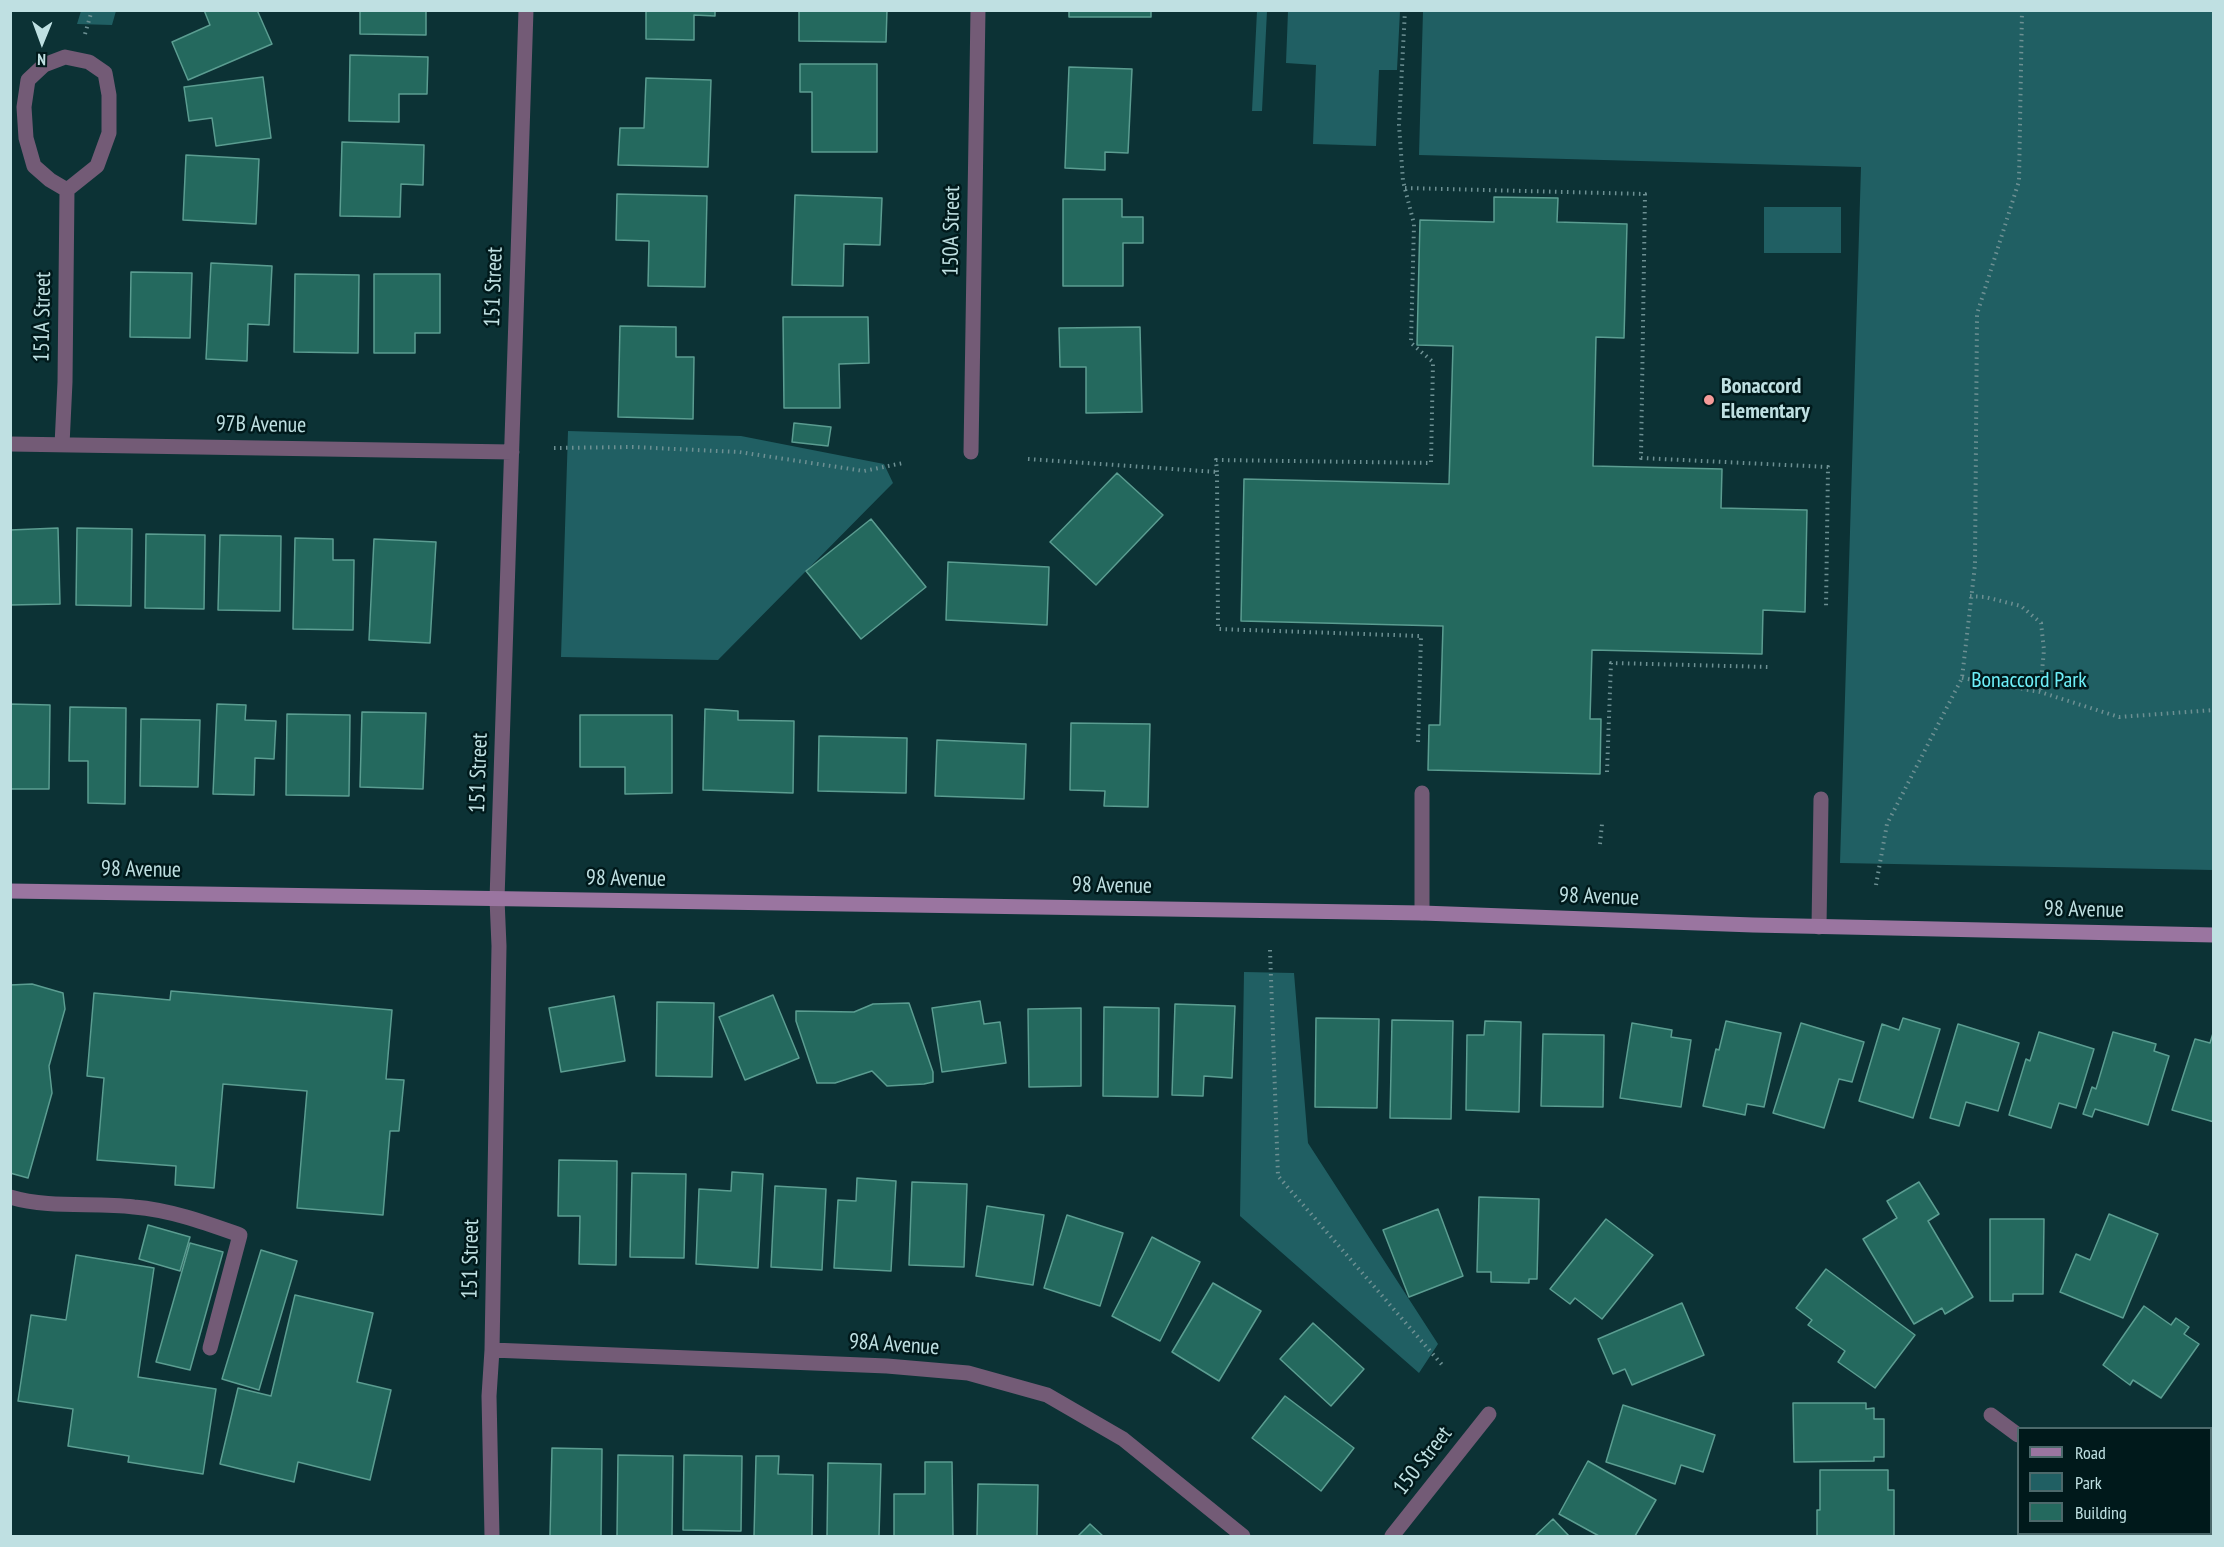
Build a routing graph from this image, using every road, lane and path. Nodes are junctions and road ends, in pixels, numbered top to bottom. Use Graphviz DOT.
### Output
graph roads {
  1 [pos="92,10"];
  2 [pos="526,10"];
  3 [pos="978,10"];
  4 [pos="1405,10"];
  5 [pos="2022,10"];
  6 [pos="84,38"];
  7 [pos="1405,188"];
  8 [pos="67,190"];
  9 [pos="10,444"];
  10 [pos="62,444"];
  11 [pos="554,448"];
  12 [pos="512,452"];
  13 [pos="971,452"];
  14 [pos="1028,459"];
  15 [pos="903,463"];
  16 [pos="1216,472"];
  17 [pos="1970,596"];
  18 [pos="1826,609"];
  19 [pos="1768,667"];
  20 [pos="1962,678"];
  21 [pos="2040,692"];
  22 [pos="2214,710"];
  23 [pos="1418,743"];
  24 [pos="1607,772"];
  25 [pos="1422,793"];
  26 [pos="1821,799"];
  27 [pos="1602,824"];
  28 [pos="1600,844"];
  29 [pos="1876,885"];
  30 [pos="10,891"];
  31 [pos="497,899"];
  32 [pos="1422,913"];
  33 [pos="1819,927"];
  34 [pos="2214,935"];
  35 [pos="1270,950"];
  36 [pos="10,1197"];
  37 [pos="210,1348"];
  38 [pos="492,1350"];
  39 [pos="1444,1367"];
  40 [pos="1490,1414"];
  41 [pos="1991,1415"];
  42 [pos="2017,1434"];
  43 [pos="492,1536"];
  44 [pos="1243,1536"];
  45 [pos="1392,1536"];
  1 -- 6 [label="path"];
  2 -- 12 [label="street, 151 Street"];
  3 -- 13 [label="street, 150A Street"];
  4 -- 7 [label="path"];
  5 -- 17 [label="path"];
  7 -- 16 [label="path"];
  7 -- 18 [label="path"];
  8 -- 8 [label="street"];
  8 -- 10 [label="street, 151A Street"];
  9 -- 10 [label="street, 97B Avenue"];
  10 -- 12 [label="street, 97B Avenue"];
  11 -- 15 [label="path"];
  12 -- 31 [label="street, 151 Street"];
  14 -- 16 [label="path"];
  16 -- 23 [label="path"];
  17 -- 20 [label="path"];
  17 -- 21 [label="path"];
  19 -- 24 [label="path"];
  20 -- 21 [label="path"];
  20 -- 29 [label="path"];
  21 -- 22 [label="path"];
  25 -- 32 [label="street"];
  26 -- 33 [label="street"];
  27 -- 28 [label="path"];
  30 -- 31 [label="street, 98 Avenue"];
  31 -- 32 [label="street, 98 Avenue"];
  31 -- 38 [label="street, 151 Street"];
  32 -- 33 [label="street, 98 Avenue"];
  33 -- 34 [label="street, 98 Avenue"];
  35 -- 39 [label="path"];
  36 -- 37 [label="street"];
  38 -- 43 [label="street, 151 Street"];
  38 -- 44 [label="street, 98A Avenue"];
  40 -- 45 [label="street, 150 Street"];
  41 -- 42 [label="street"];
}
